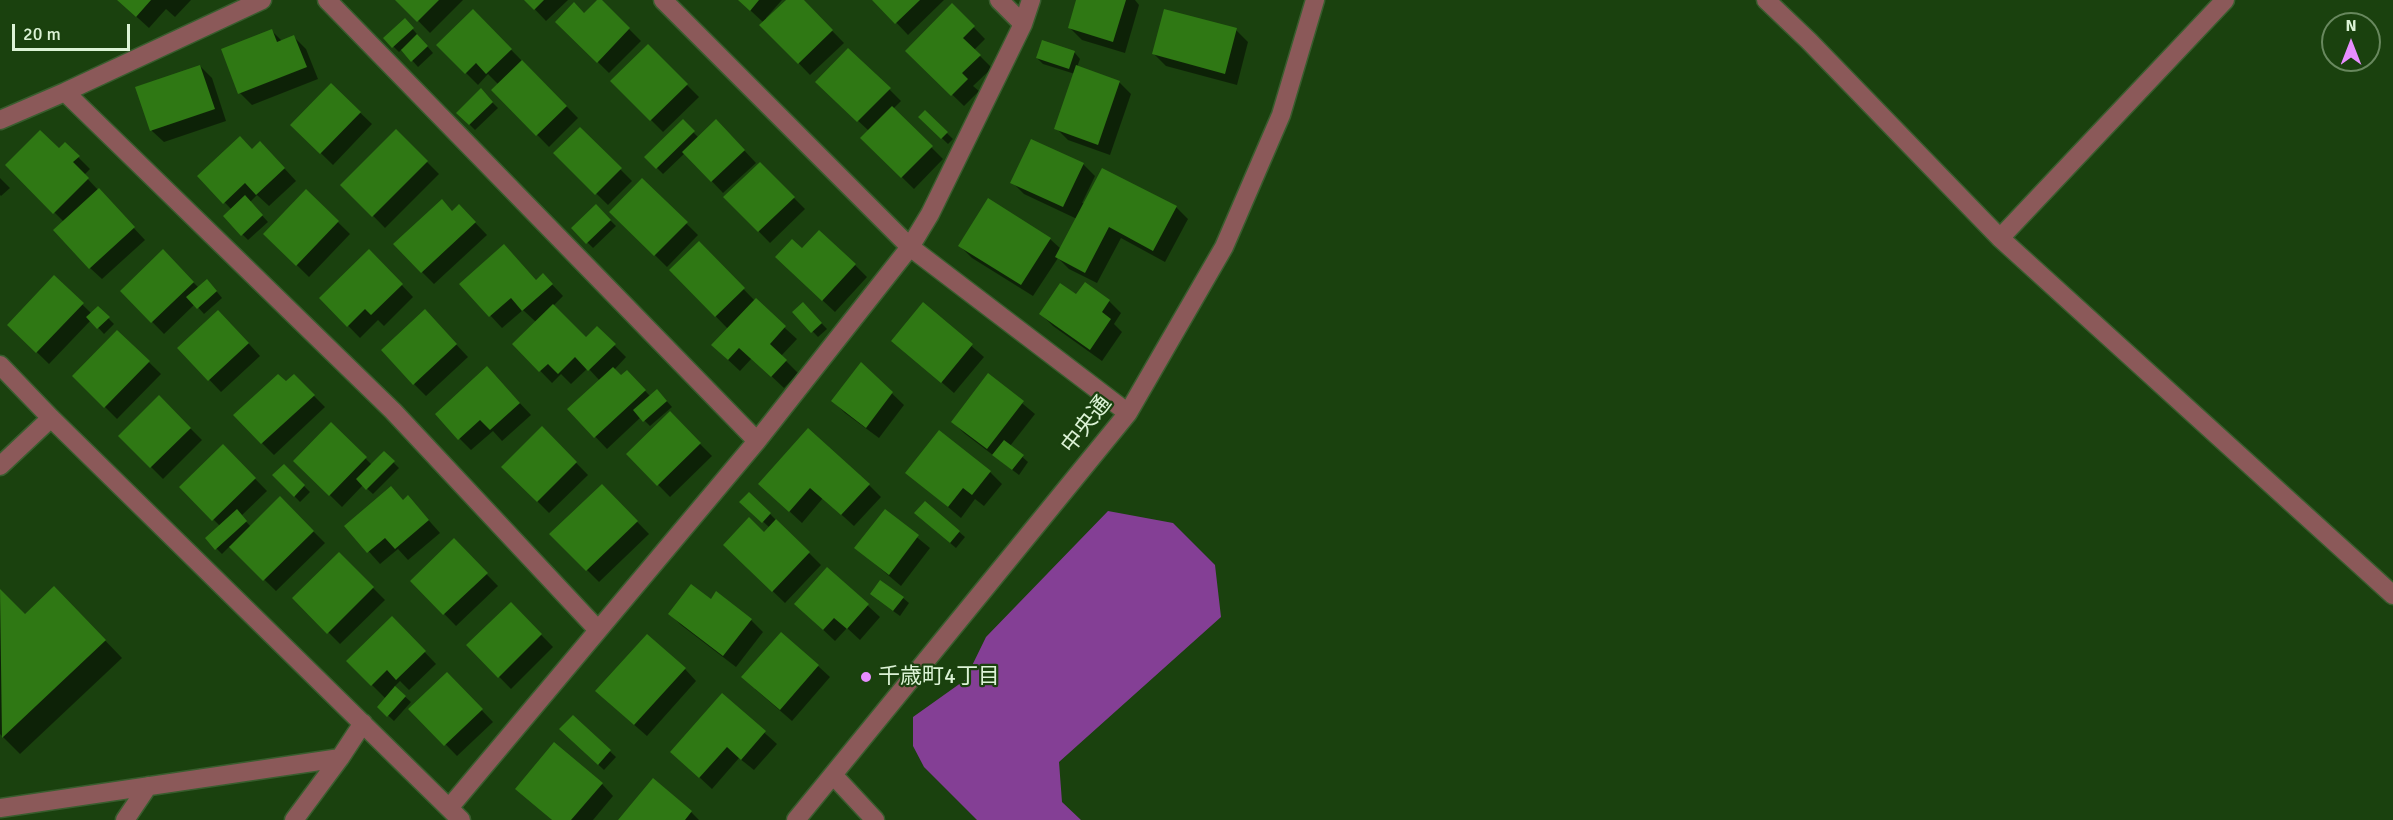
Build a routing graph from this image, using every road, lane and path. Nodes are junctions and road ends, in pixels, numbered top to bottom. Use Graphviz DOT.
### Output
graph roads {
  1 [pos="262,0"];
  2 [pos="327,0"];
  3 [pos="663,0"];
  4 [pos="999,0"];
  5 [pos="1031,0"];
  6 [pos="1315,0"];
  7 [pos="1766,0"];
  8 [pos="2225,0"];
  9 [pos="1023,24"];
  10 [pos="65,92"];
  11 [pos="0,120"];
  12 [pos="2000,238"];
  13 [pos="910,248"];
  14 [pos="0,365"];
  15 [pos="1128,413"];
  16 [pos="51,418"];
  17 [pos="757,441"];
  18 [pos="0,466"];
  19 [pos="2393,595"];
  20 [pos="598,630"];
  21 [pos="363,723"];
  22 [pos="340,758"];
  23 [pos="834,776"];
  24 [pos="148,786"];
  25 [pos="0,808"];
  26 [pos="455,814"];
  27 [pos="125,820"];
  28 [pos="294,820"];
  29 [pos="796,820"];
  30 [pos="875,820"];
  1 -- 10 [label="street"];
  2 -- 17 [label="street"];
  3 -- 13 [label="street"];
  4 -- 9 [label="street"];
  5 -- 9 [label="street"];
  6 -- 15 [label="street, 中央通"];
  7 -- 12 [label="street"];
  8 -- 12 [label="street"];
  9 -- 13 [label="street"];
  10 -- 11 [label="street"];
  10 -- 20 [label="street"];
  12 -- 19 [label="street"];
  13 -- 15 [label="street"];
  13 -- 17 [label="street"];
  14 -- 16 [label="street"];
  15 -- 23 [label="street, 中央通"];
  16 -- 18 [label="street"];
  16 -- 21 [label="street"];
  17 -- 20 [label="street"];
  20 -- 26 [label="street"];
  21 -- 22 [label="street"];
  21 -- 26 [label="street"];
  22 -- 24 [label="street"];
  22 -- 28 [label="street"];
  23 -- 29 [label="street, 中央通"];
  23 -- 30 [label="street"];
  24 -- 25 [label="street"];
  24 -- 27 [label="street"];
}
